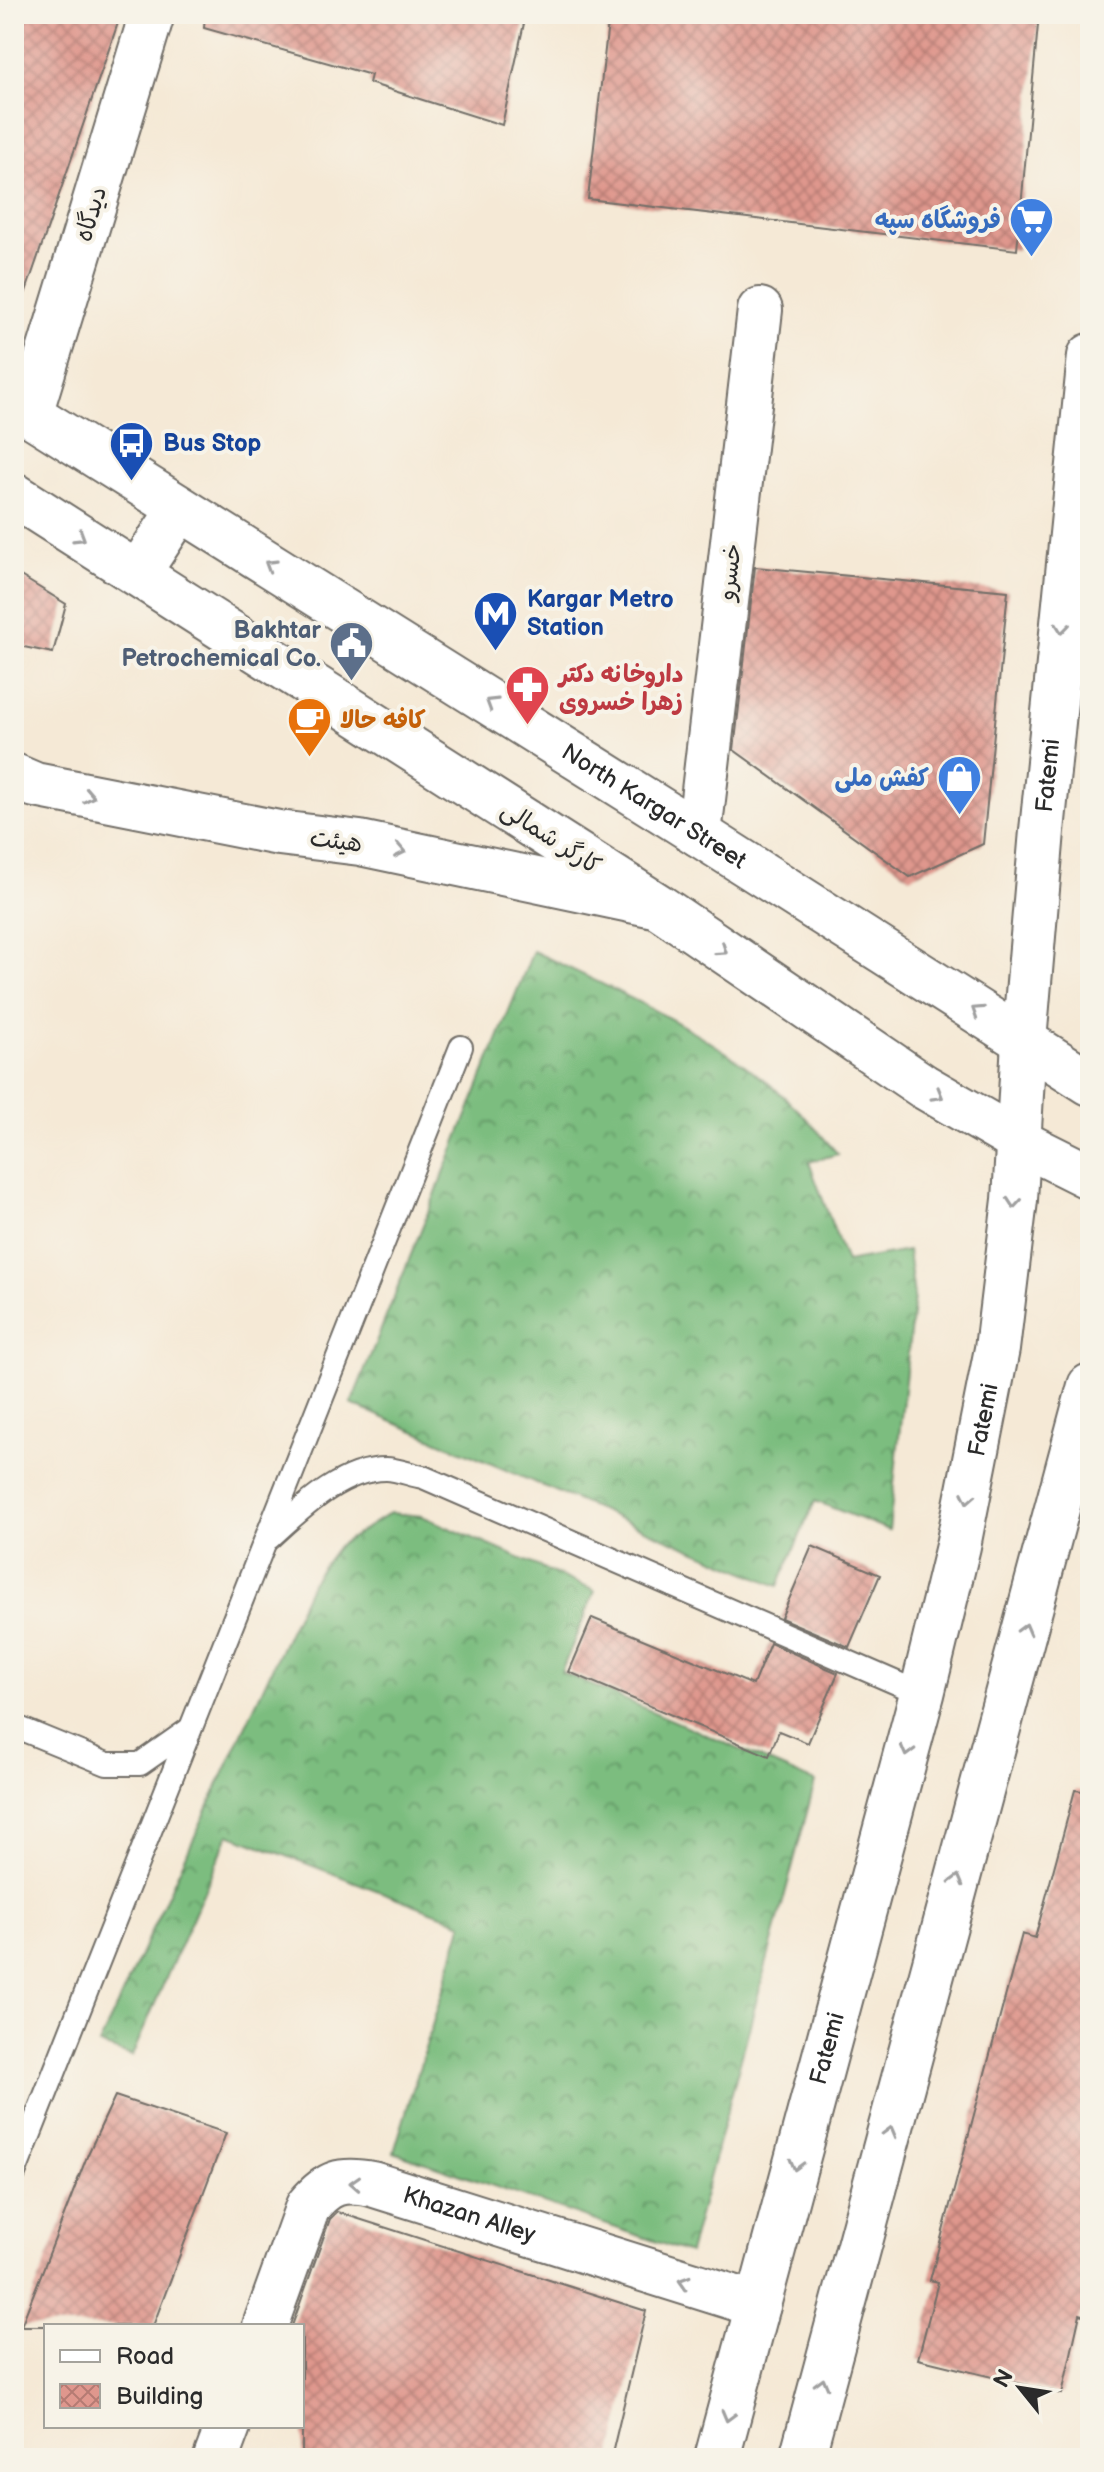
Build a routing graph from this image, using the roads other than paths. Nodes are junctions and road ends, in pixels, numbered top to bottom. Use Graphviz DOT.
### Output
graph roads {
  1 [pos="152,14"];
  2 [pos="760,310"];
  3 [pos="1090,356"];
  4 [pos="22,409"];
  5 [pos="14,495"];
  6 [pos="180,509"];
  7 [pos="138,573"];
  8 [pos="14,776"];
  9 [pos="699,834"];
  10 [pos="658,906"];
  11 [pos="1024,1041"];
  12 [pos="461,1047"];
  13 [pos="1090,1083"];
  14 [pos="1018,1141"];
  15 [pos="1090,1177"];
  16 [pos="1090,1386"];
  17 [pos="265,1542"];
  18 [pos="922,1694"];
  19 [pos="14,1726"];
  20 [pos="191,1728"];
  21 [pos="14,2174"];
  22 [pos="758,2305"];
  23 [pos="266,2324"];
  24 [pos="227,2428"];
  25 [pos="216,2458"];
  26 [pos="717,2458"];
  27 [pos="802,2458"];
  1 -- 4 [label="main road, دیدگاه"];
  2 -- 9 [label="main road, خسرو"];
  3 -- 11 [label="main road, Fatemi, one-way"];
  4 -- 6 [label="main road, North Kargar Street"];
  5 -- 7 [label="main road, کارگر شمالی, one-way"];
  6 -- 7 [label="main road"];
  9 -- 6 [label="main road, North Kargar Street, one-way"];
  7 -- 10 [label="main road, کارگر شمالی"];
  8 -- 10 [label="main road, هیئت, one-way"];
  11 -- 9 [label="main road, North Kargar Street, one-way"];
  10 -- 14 [label="main road, کارگر شمالی, one-way"];
  11 -- 13 [label="main road, North Kargar Street"];
  11 -- 14 [label="main road, Fatemi"];
  12 -- 17 [label="lane"];
  14 -- 15 [label="main road, کارگر شمالی"];
  14 -- 18 [label="main road, Fatemi, one-way"];
  27 -- 16 [label="main road, one-way"];
  17 -- 18 [label="lane"];
  17 -- 20 [label="lane"];
  18 -- 22 [label="main road, Fatemi, one-way"];
  19 -- 20 [label="lane"];
  20 -- 21 [label="lane"];
  22 -- 23 [label="main road, Khazan Alley, one-way"];
  22 -- 26 [label="main road, Fatemi, one-way"];
  24 -- 25 [label="main road"];
}
